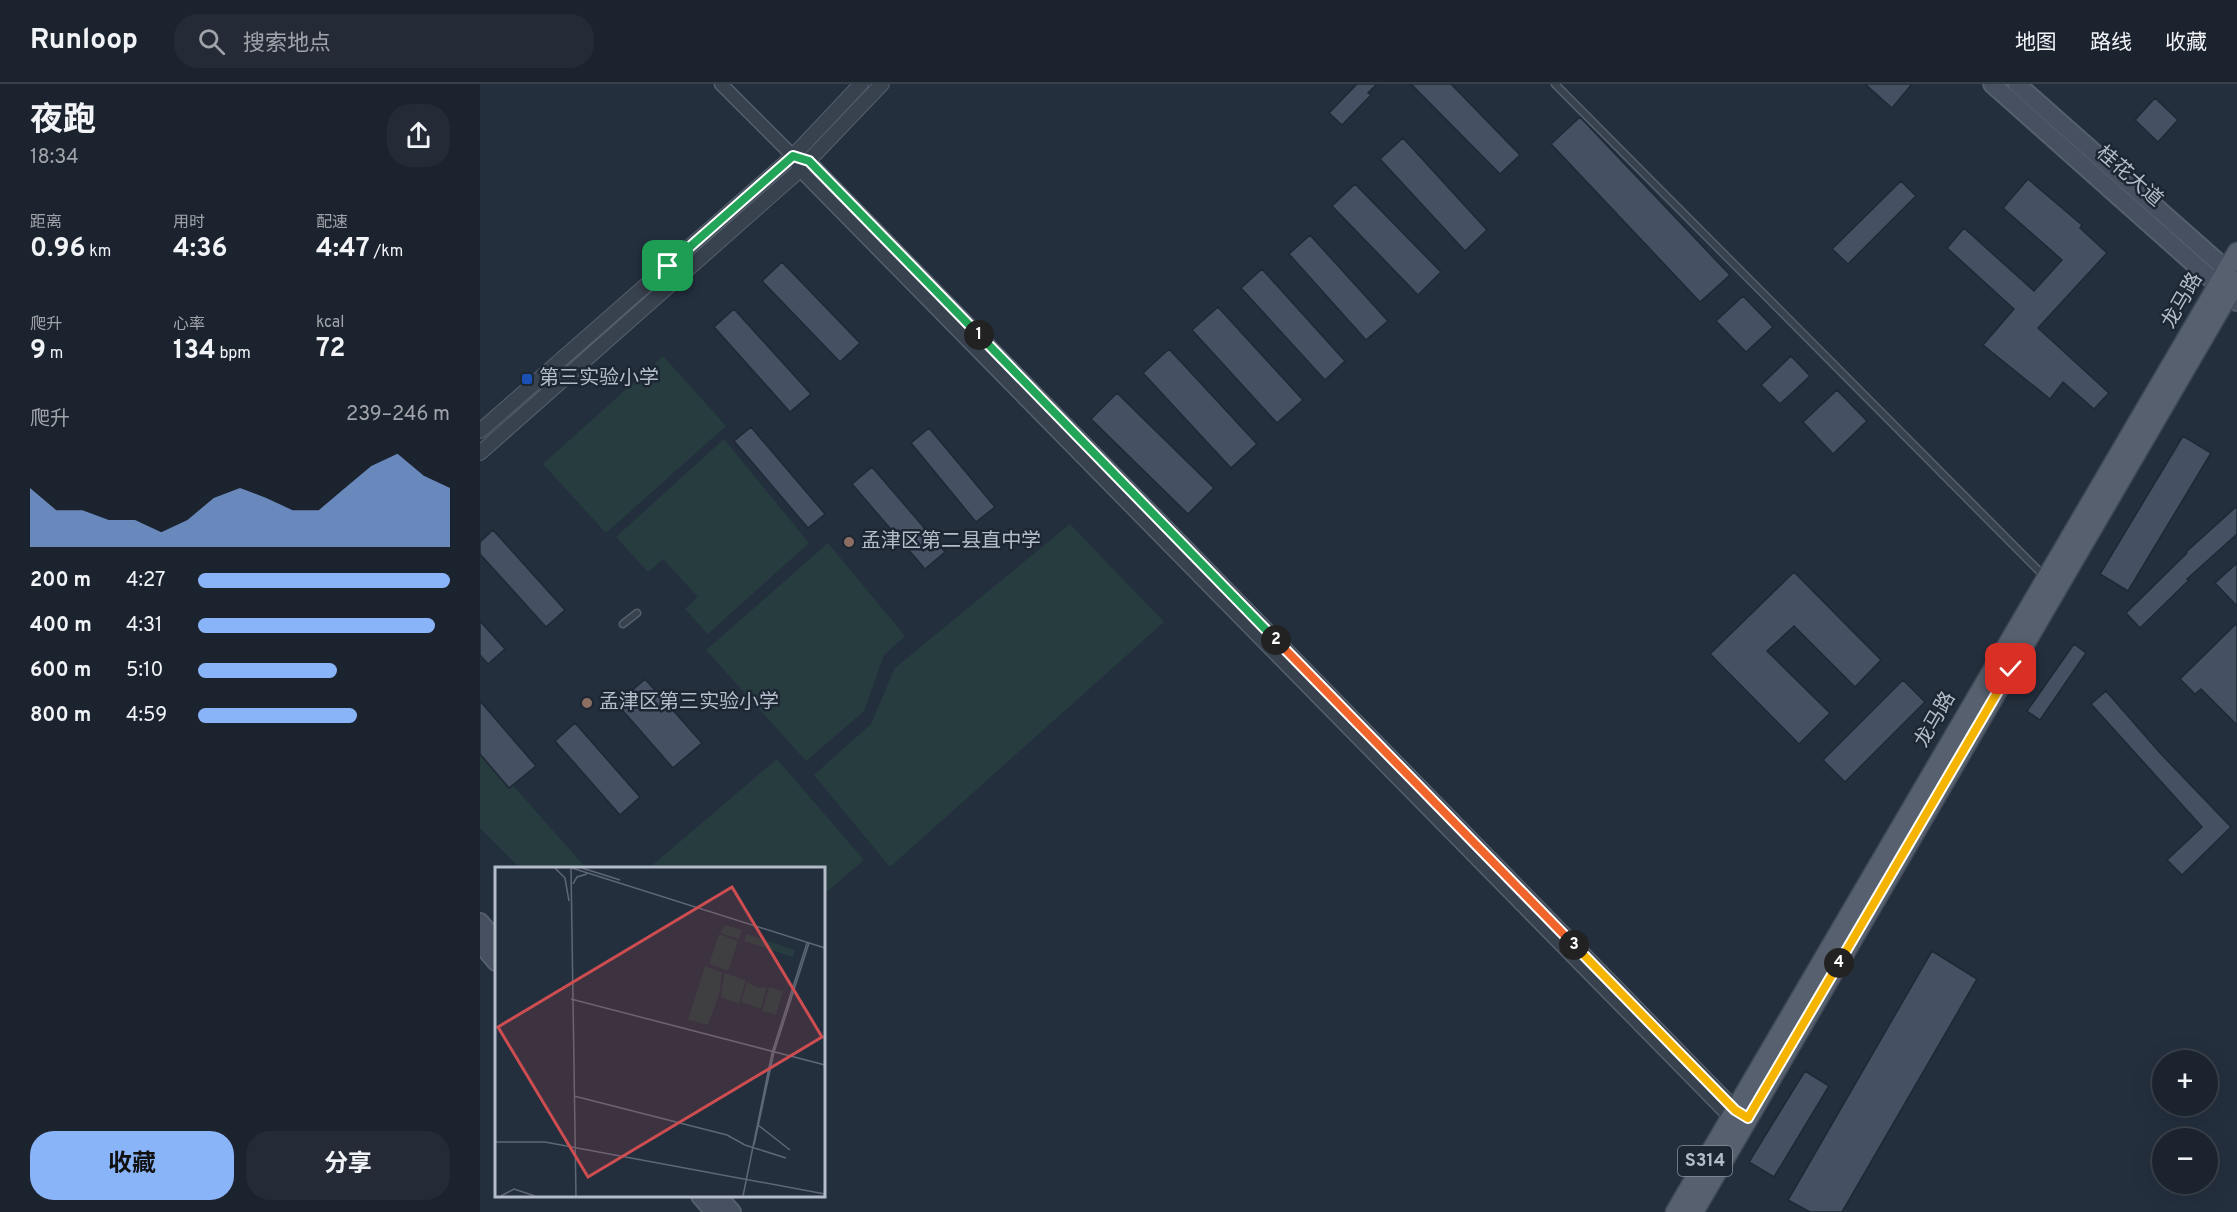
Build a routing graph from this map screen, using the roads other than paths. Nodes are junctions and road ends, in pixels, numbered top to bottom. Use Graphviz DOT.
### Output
graph roads {
  1 [pos="721,84"];
  2 [pos="861,84"];
  3 [pos="882,84"];
  4 [pos="1555,84"];
  5 [pos="1992,84"];
  6 [pos="2017,84"];
  7 [pos="793,156"];
  8 [pos="804,166"];
  9 [pos="2237,252"];
  10 [pos="2231,285"];
  11 [pos="480,431"];
  12 [pos="480,453"];
  13 [pos="2046,578"];
  14 [pos="637,613"];
  15 [pos="623,624"];
  16 [pos="480,922"];
  17 [pos="495,940"];
  18 [pos="480,943"];
  19 [pos="495,961"];
  20 [pos="1739,1119"];
  21 [pos="701,1197"];
  22 [pos="719,1197"];
  23 [pos="714,1212"];
  24 [pos="732,1212"];
  25 [pos="1675,1212"];
  26 [pos="1694,1212"];
  1 -- 7 [label="street"];
  2 -- 7 [label="street"];
  3 -- 8 [label="street"];
  4 -- 13 [label="lane"];
  5 -- 10 [label="main road, 桂花大道"];
  6 -- 10 [label="main road, 桂花大道"];
  7 -- 8 [label="street"];
  7 -- 11 [label="street"];
  8 -- 12 [label="street"];
  8 -- 20 [label="street"];
  9 -- 10 [label="main road, 龙马路 / S314"];
  10 -- 13 [label="main road, 龙马路 / S314"];
  10 -- 20 [label="main road, 龙马路 / S314"];
  13 -- 20 [label="main road, 龙马路 / S314"];
  14 -- 15 [label="lane"];
  16 -- 17 [label="main road"];
  18 -- 19 [label="main road"];
  20 -- 25 [label="main road, 龙马路 / S314"];
  20 -- 26 [label="main road, 龙马路 / S314"];
  21 -- 23 [label="main road"];
  22 -- 24 [label="main road"];
}
